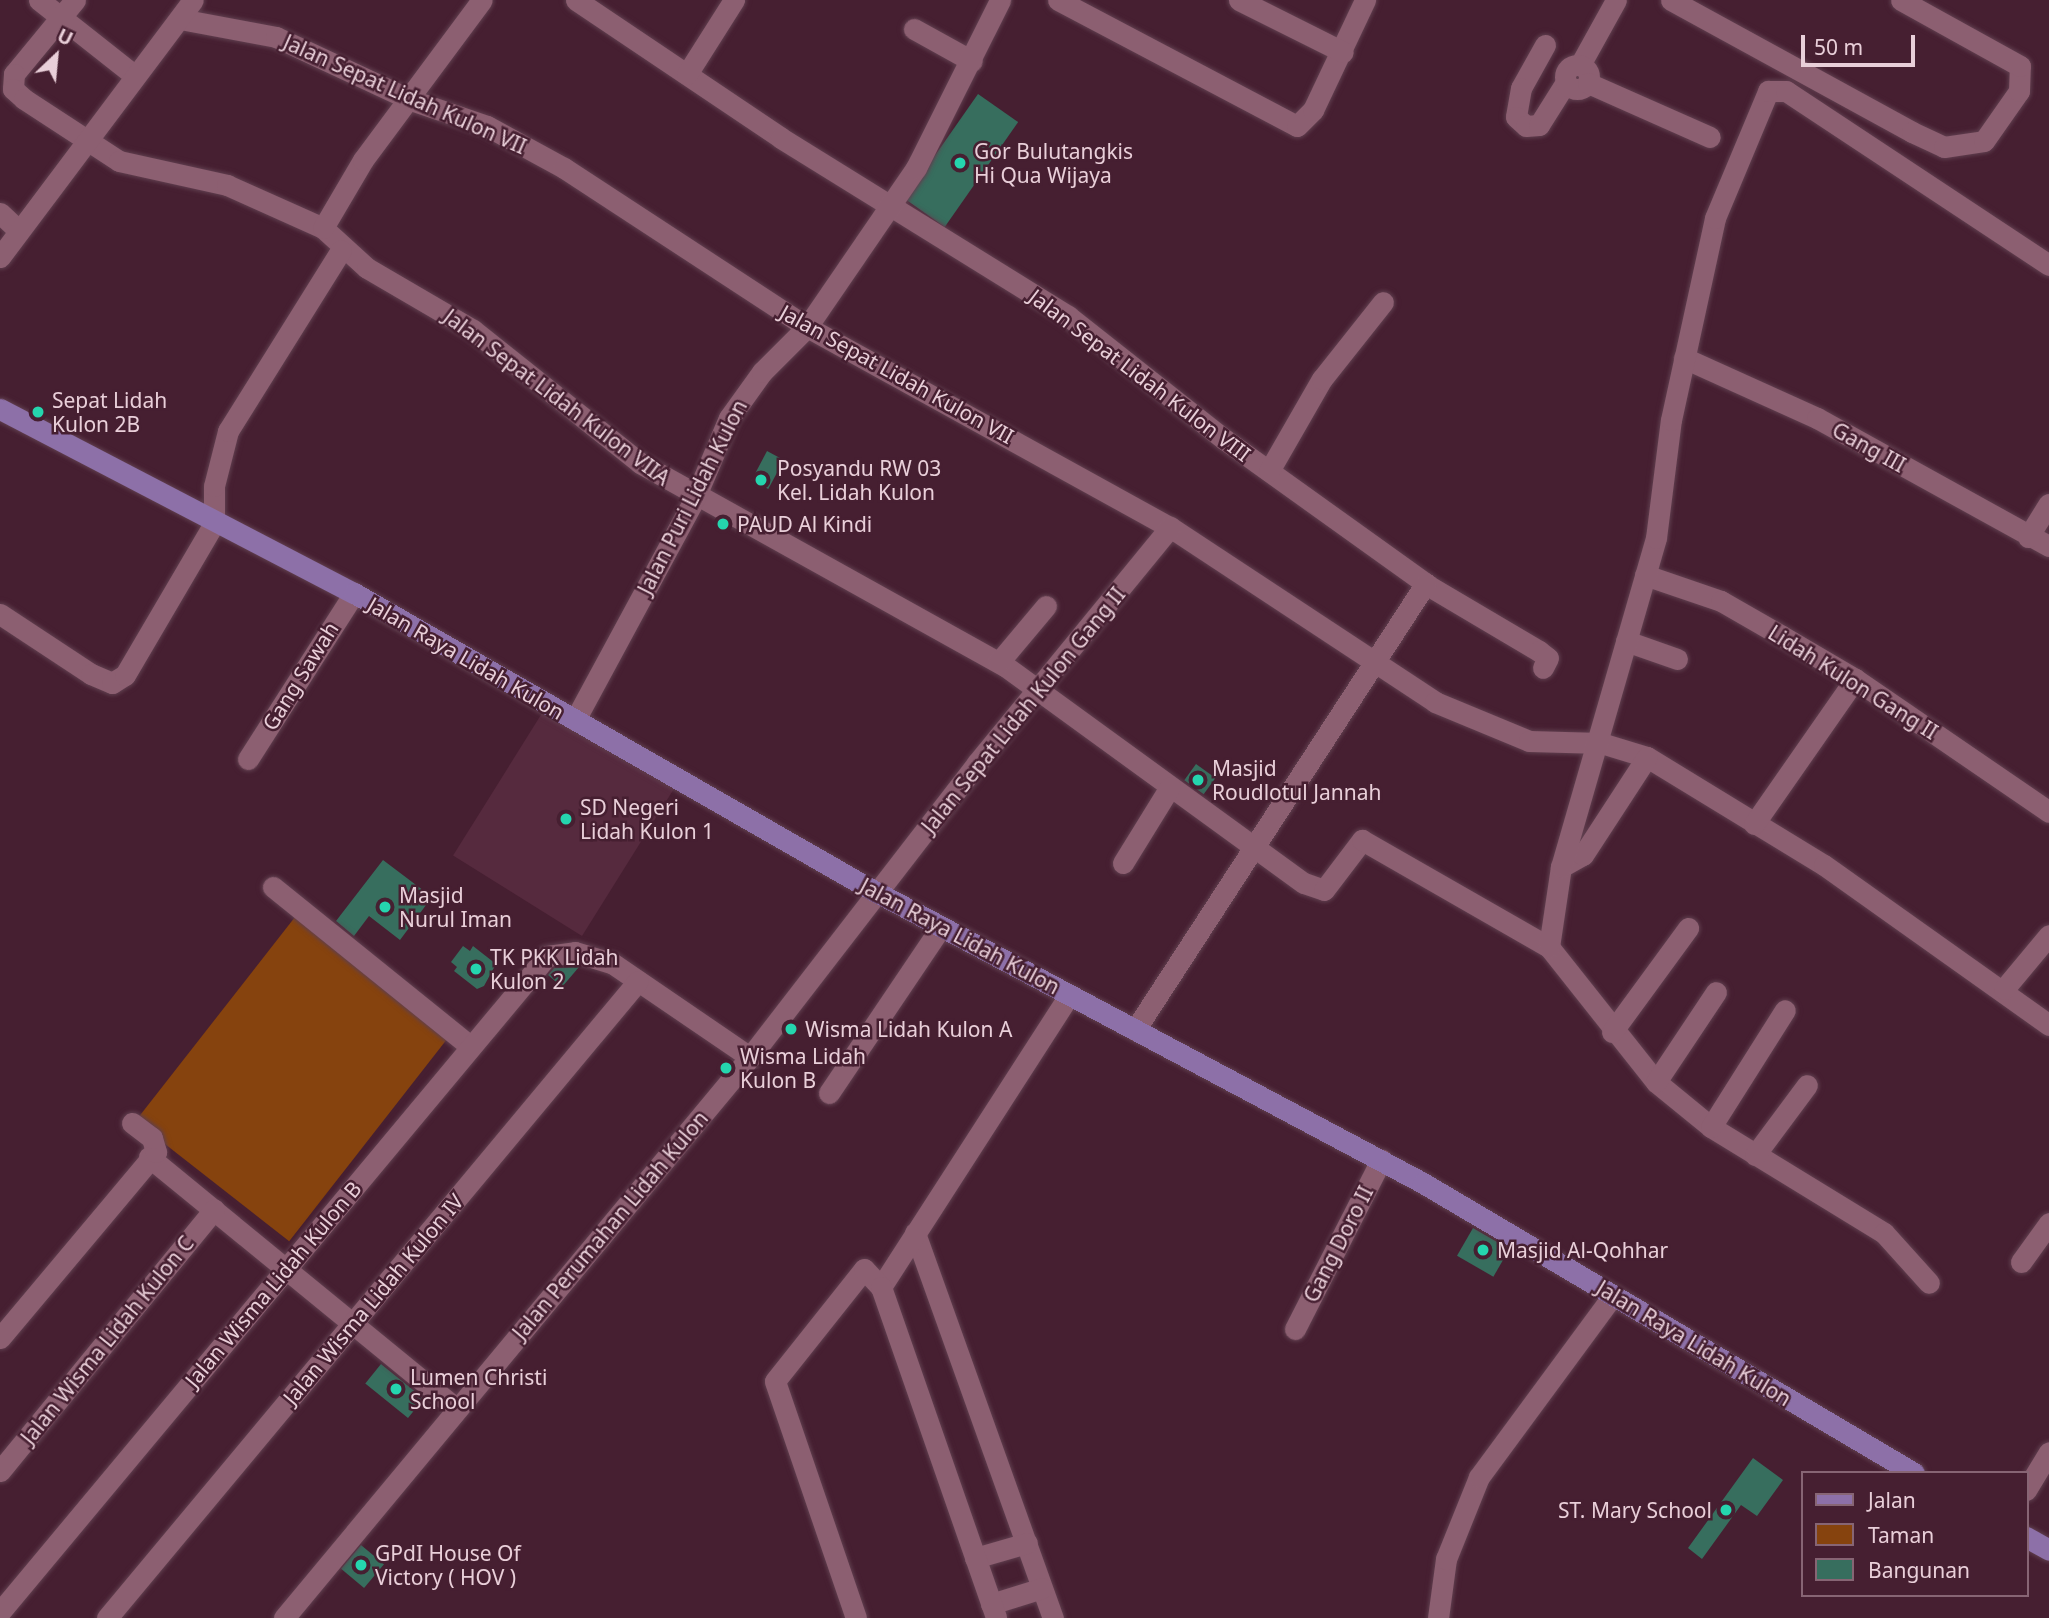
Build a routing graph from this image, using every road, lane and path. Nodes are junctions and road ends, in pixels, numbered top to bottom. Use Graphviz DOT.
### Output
graph roads {
  1 [pos="39,0"];
  2 [pos="193,0"];
  3 [pos="482,0"];
  4 [pos="576,0"];
  5 [pos="734,0"];
  6 [pos="1000,0"];
  7 [pos="1058,0"];
  8 [pos="1239,0"];
  9 [pos="1365,0"];
  10 [pos="1616,0"];
  11 [pos="1671,0"];
  12 [pos="1901,0"];
  13 [pos="68,8"];
  14 [pos="180,19"];
  15 [pos="914,29"];
  16 [pos="1545,45"];
  17 [pos="1343,52"];
  18 [pos="971,61"];
  19 [pos="688,74"];
  20 [pos="1584,74"];
  21 [pos="134,75"];
  22 [pos="411,100"];
  23 [pos="85,137"];
  24 [pos="1710,137"];
  25 [pos="889,206"];
  26 [pos="0,213"];
  27 [pos="323,228"];
  28 [pos="19,231"];
  29 [pos="341,250"];
  30 [pos="0,257"];
  31 [pos="2049,265"];
  32 [pos="1383,302"];
  33 [pos="807,327"];
  34 [pos="1684,358"];
  35 [pos="0,409"];
  36 [pos="1269,471"];
  37 [pos="695,498"];
  38 [pos="2049,504"];
  39 [pos="214,523"];
  40 [pos="1170,527"];
  41 [pos="2028,537"];
  42 [pos="2049,547"];
  43 [pos="1645,575"];
  44 [pos="1426,583"];
  45 [pos="354,593"];
  46 [pos="1046,606"];
  47 [pos="0,614"];
  48 [pos="1626,641"];
  49 [pos="1677,659"];
  50 [pos="999,662"];
  51 [pos="1375,666"];
  52 [pos="1543,668"];
  53 [pos="1855,679"];
  54 [pos="1037,688"];
  55 [pos="575,720"];
  56 [pos="1601,743"];
  57 [pos="1647,757"];
  58 [pos="248,760"];
  59 [pos="1170,787"];
  60 [pos="2049,812"];
  61 [pos="1754,824"];
  62 [pos="1255,848"];
  63 [pos="1123,863"];
  64 [pos="1561,867"];
  65 [pos="273,887"];
  66 [pos="878,893"];
  67 [pos="941,927"];
  68 [pos="1688,929"];
  69 [pos="2049,934"];
  70 [pos="1549,947"];
  71 [pos="638,981"];
  72 [pos="2004,989"];
  73 [pos="1716,992"];
  74 [pos="1069,995"];
  75 [pos="1785,1010"];
  76 [pos="2049,1025"];
  77 [pos="1135,1030"];
  78 [pos="1612,1032"];
  79 [pos="470,1046"];
  80 [pos="750,1058"];
  81 [pos="1656,1082"];
  82 [pos="1807,1085"];
  83 [pos="829,1093"];
  84 [pos="132,1123"];
  85 [pos="1711,1127"];
  86 [pos="1755,1155"];
  87 [pos="149,1157"];
  88 [pos="1381,1160"];
  89 [pos="214,1210"];
  90 [pos="2049,1223"];
  91 [pos="915,1233"];
  92 [pos="2021,1262"];
  93 [pos="286,1269"];
  94 [pos="1929,1283"];
  95 [pos="881,1287"];
  96 [pos="1613,1295"];
  97 [pos="352,1323"];
  98 [pos="1295,1329"];
  99 [pos="0,1338"];
  100 [pos="456,1408"];
  101 [pos="2049,1452"];
  102 [pos="0,1471"];
  103 [pos="1911,1471"];
  104 [pos="2028,1487"];
  105 [pos="2028,1538"];
  106 [pos="1027,1543"];
  107 [pos="2049,1550"];
  108 [pos="975,1558"];
  109 [pos="1042,1588"];
  110 [pos="994,1611"];
  111 [pos="0,1612"];
  112 [pos="107,1618"];
  113 [pos="284,1618"];
  114 [pos="856,1618"];
  115 [pos="1053,1618"];
  116 [pos="1438,1618"];
  1 -- 13 [label="street"];
  2 -- 14 [label="street"];
  3 -- 22 [label="street"];
  4 -- 19 [label="street, Jalan Sepat Lidah Kulon VIII"];
  5 -- 19 [label="street"];
  6 -- 18 [label="street, Jalan Puri Lidah Kulon"];
  7 -- 17 [label="street"];
  8 -- 17 [label="street"];
  9 -- 17 [label="street"];
  10 -- 20 [label="street"];
  11 -- 12 [label="street"];
  13 -- 21 [label="street"];
  13 -- 23 [label="street, Jalan Sepat Lidah Kulon VIIA"];
  14 -- 21 [label="street"];
  14 -- 22 [label="street, Jalan Sepat Lidah Kulon VII"];
  15 -- 18 [label="street"];
  16 -- 20 [label="street"];
  18 -- 25 [label="street, Jalan Puri Lidah Kulon"];
  19 -- 25 [label="street, Jalan Sepat Lidah Kulon VIII"];
  20 -- 24 [label="street"];
  21 -- 23 [label="street"];
  22 -- 27 [label="street"];
  22 -- 33 [label="street, Jalan Sepat Lidah Kulon VII"];
  23 -- 27 [label="street, Jalan Sepat Lidah Kulon VIIA"];
  23 -- 28 [label="street"];
  25 -- 33 [label="street, Jalan Puri Lidah Kulon"];
  25 -- 36 [label="street, Jalan Sepat Lidah Kulon VIII"];
  26 -- 28 [label="street"];
  27 -- 29 [label="street, Jalan Sepat Lidah Kulon VIIA"];
  28 -- 30 [label="street"];
  29 -- 37 [label="street, Jalan Sepat Lidah Kulon VIIA"];
  29 -- 39 [label="street"];
  31 -- 34 [label="street"];
  32 -- 36 [label="street"];
  33 -- 37 [label="street, Jalan Puri Lidah Kulon"];
  33 -- 40 [label="street, Jalan Sepat Lidah Kulon VII"];
  34 -- 41 [label="street, Gang III"];
  34 -- 43 [label="street"];
  35 -- 39 [label="main road, Jalan Raya Lidah Kulon"];
  36 -- 44 [label="street, Jalan Sepat Lidah Kulon VIII"];
  37 -- 50 [label="street, Jalan Sepat Lidah Kulon VIIA"];
  37 -- 55 [label="street, Jalan Puri Lidah Kulon"];
  38 -- 41 [label="street"];
  39 -- 45 [label="main road, Jalan Raya Lidah Kulon"];
  39 -- 47 [label="street"];
  40 -- 51 [label="street, Jalan Sepat Lidah Kulon VII"];
  40 -- 54 [label="street, Jalan Sepat Lidah Kulon Gang II"];
  41 -- 42 [label="street, Gang III"];
  43 -- 48 [label="street"];
  43 -- 53 [label="street, Lidah Kulon Gang II"];
  44 -- 51 [label="street"];
  44 -- 52 [label="street, Jalan Sepat Lidah Kulon VIII"];
  45 -- 55 [label="main road, Jalan Raya Lidah Kulon"];
  45 -- 58 [label="street, Gang Sawah"];
  46 -- 50 [label="street"];
  48 -- 49 [label="street"];
  48 -- 56 [label="street"];
  50 -- 54 [label="street, Jalan Sepat Lidah Kulon VIIA"];
  51 -- 56 [label="street, Jalan Sepat Lidah Kulon VII"];
  51 -- 62 [label="street"];
  53 -- 60 [label="street, Lidah Kulon Gang II"];
  53 -- 61 [label="street"];
  54 -- 59 [label="street, Jalan Sepat Lidah Kulon VIIA"];
  54 -- 66 [label="street, Jalan Sepat Lidah Kulon Gang II"];
  55 -- 66 [label="main road, Jalan Raya Lidah Kulon"];
  56 -- 57 [label="street, Jalan Sepat Lidah Kulon VII"];
  56 -- 64 [label="street"];
  57 -- 61 [label="street, Jalan Sepat Lidah Kulon VII"];
  57 -- 64 [label="street"];
  59 -- 62 [label="street, Jalan Sepat Lidah Kulon VIIA"];
  59 -- 63 [label="street"];
  61 -- 72 [label="street, Jalan Sepat Lidah Kulon VII"];
  62 -- 70 [label="street, Jalan Sepat Lidah Kulon VIIA"];
  62 -- 77 [label="street"];
  64 -- 70 [label="street"];
  65 -- 79 [label="street"];
  66 -- 67 [label="main road, Jalan Raya Lidah Kulon"];
  66 -- 80 [label="street, Jalan Perumahan Lidah Kulon"];
  67 -- 74 [label="main road, Jalan Raya Lidah Kulon"];
  67 -- 83 [label="street"];
  68 -- 78 [label="street"];
  69 -- 72 [label="street"];
  70 -- 78 [label="street"];
  71 -- 79 [label="street, Jalan Wisma Lidah Kulon B"];
  71 -- 80 [label="street"];
  71 -- 97 [label="street, Jalan Wisma Lidah Kulon IV"];
  72 -- 76 [label="street, Jalan Sepat Lidah Kulon VII"];
  73 -- 81 [label="street"];
  74 -- 77 [label="main road, Jalan Raya Lidah Kulon"];
  74 -- 91 [label="street"];
  75 -- 85 [label="street"];
  77 -- 88 [label="main road, Jalan Raya Lidah Kulon"];
  78 -- 81 [label="street"];
  79 -- 93 [label="street, Jalan Wisma Lidah Kulon B"];
  80 -- 100 [label="street, Jalan Perumahan Lidah Kulon"];
  81 -- 85 [label="street"];
  82 -- 86 [label="street"];
  84 -- 87 [label="street"];
  85 -- 86 [label="street"];
  86 -- 94 [label="street"];
  87 -- 89 [label="street"];
  87 -- 99 [label="street"];
  88 -- 96 [label="main road, Jalan Raya Lidah Kulon"];
  88 -- 98 [label="street, Gang Doro II"];
  89 -- 93 [label="street"];
  89 -- 102 [label="street, Jalan Wisma Lidah Kulon C"];
  90 -- 92 [label="street"];
  91 -- 95 [label="street"];
  91 -- 106 [label="street"];
  93 -- 97 [label="street"];
  93 -- 111 [label="street, Jalan Wisma Lidah Kulon B"];
  95 -- 108 [label="street"];
  95 -- 114 [label="street"];
  96 -- 103 [label="main road, Jalan Raya Lidah Kulon"];
  96 -- 116 [label="street"];
  97 -- 100 [label="street"];
  97 -- 112 [label="street, Jalan Wisma Lidah Kulon IV"];
  100 -- 113 [label="street, Jalan Perumahan Lidah Kulon"];
  101 -- 104 [label="street"];
  105 -- 107 [label="main road"];
  106 -- 108 [label="street"];
  106 -- 109 [label="street"];
  108 -- 110 [label="street"];
  109 -- 110 [label="street"];
  109 -- 115 [label="street"];
}
